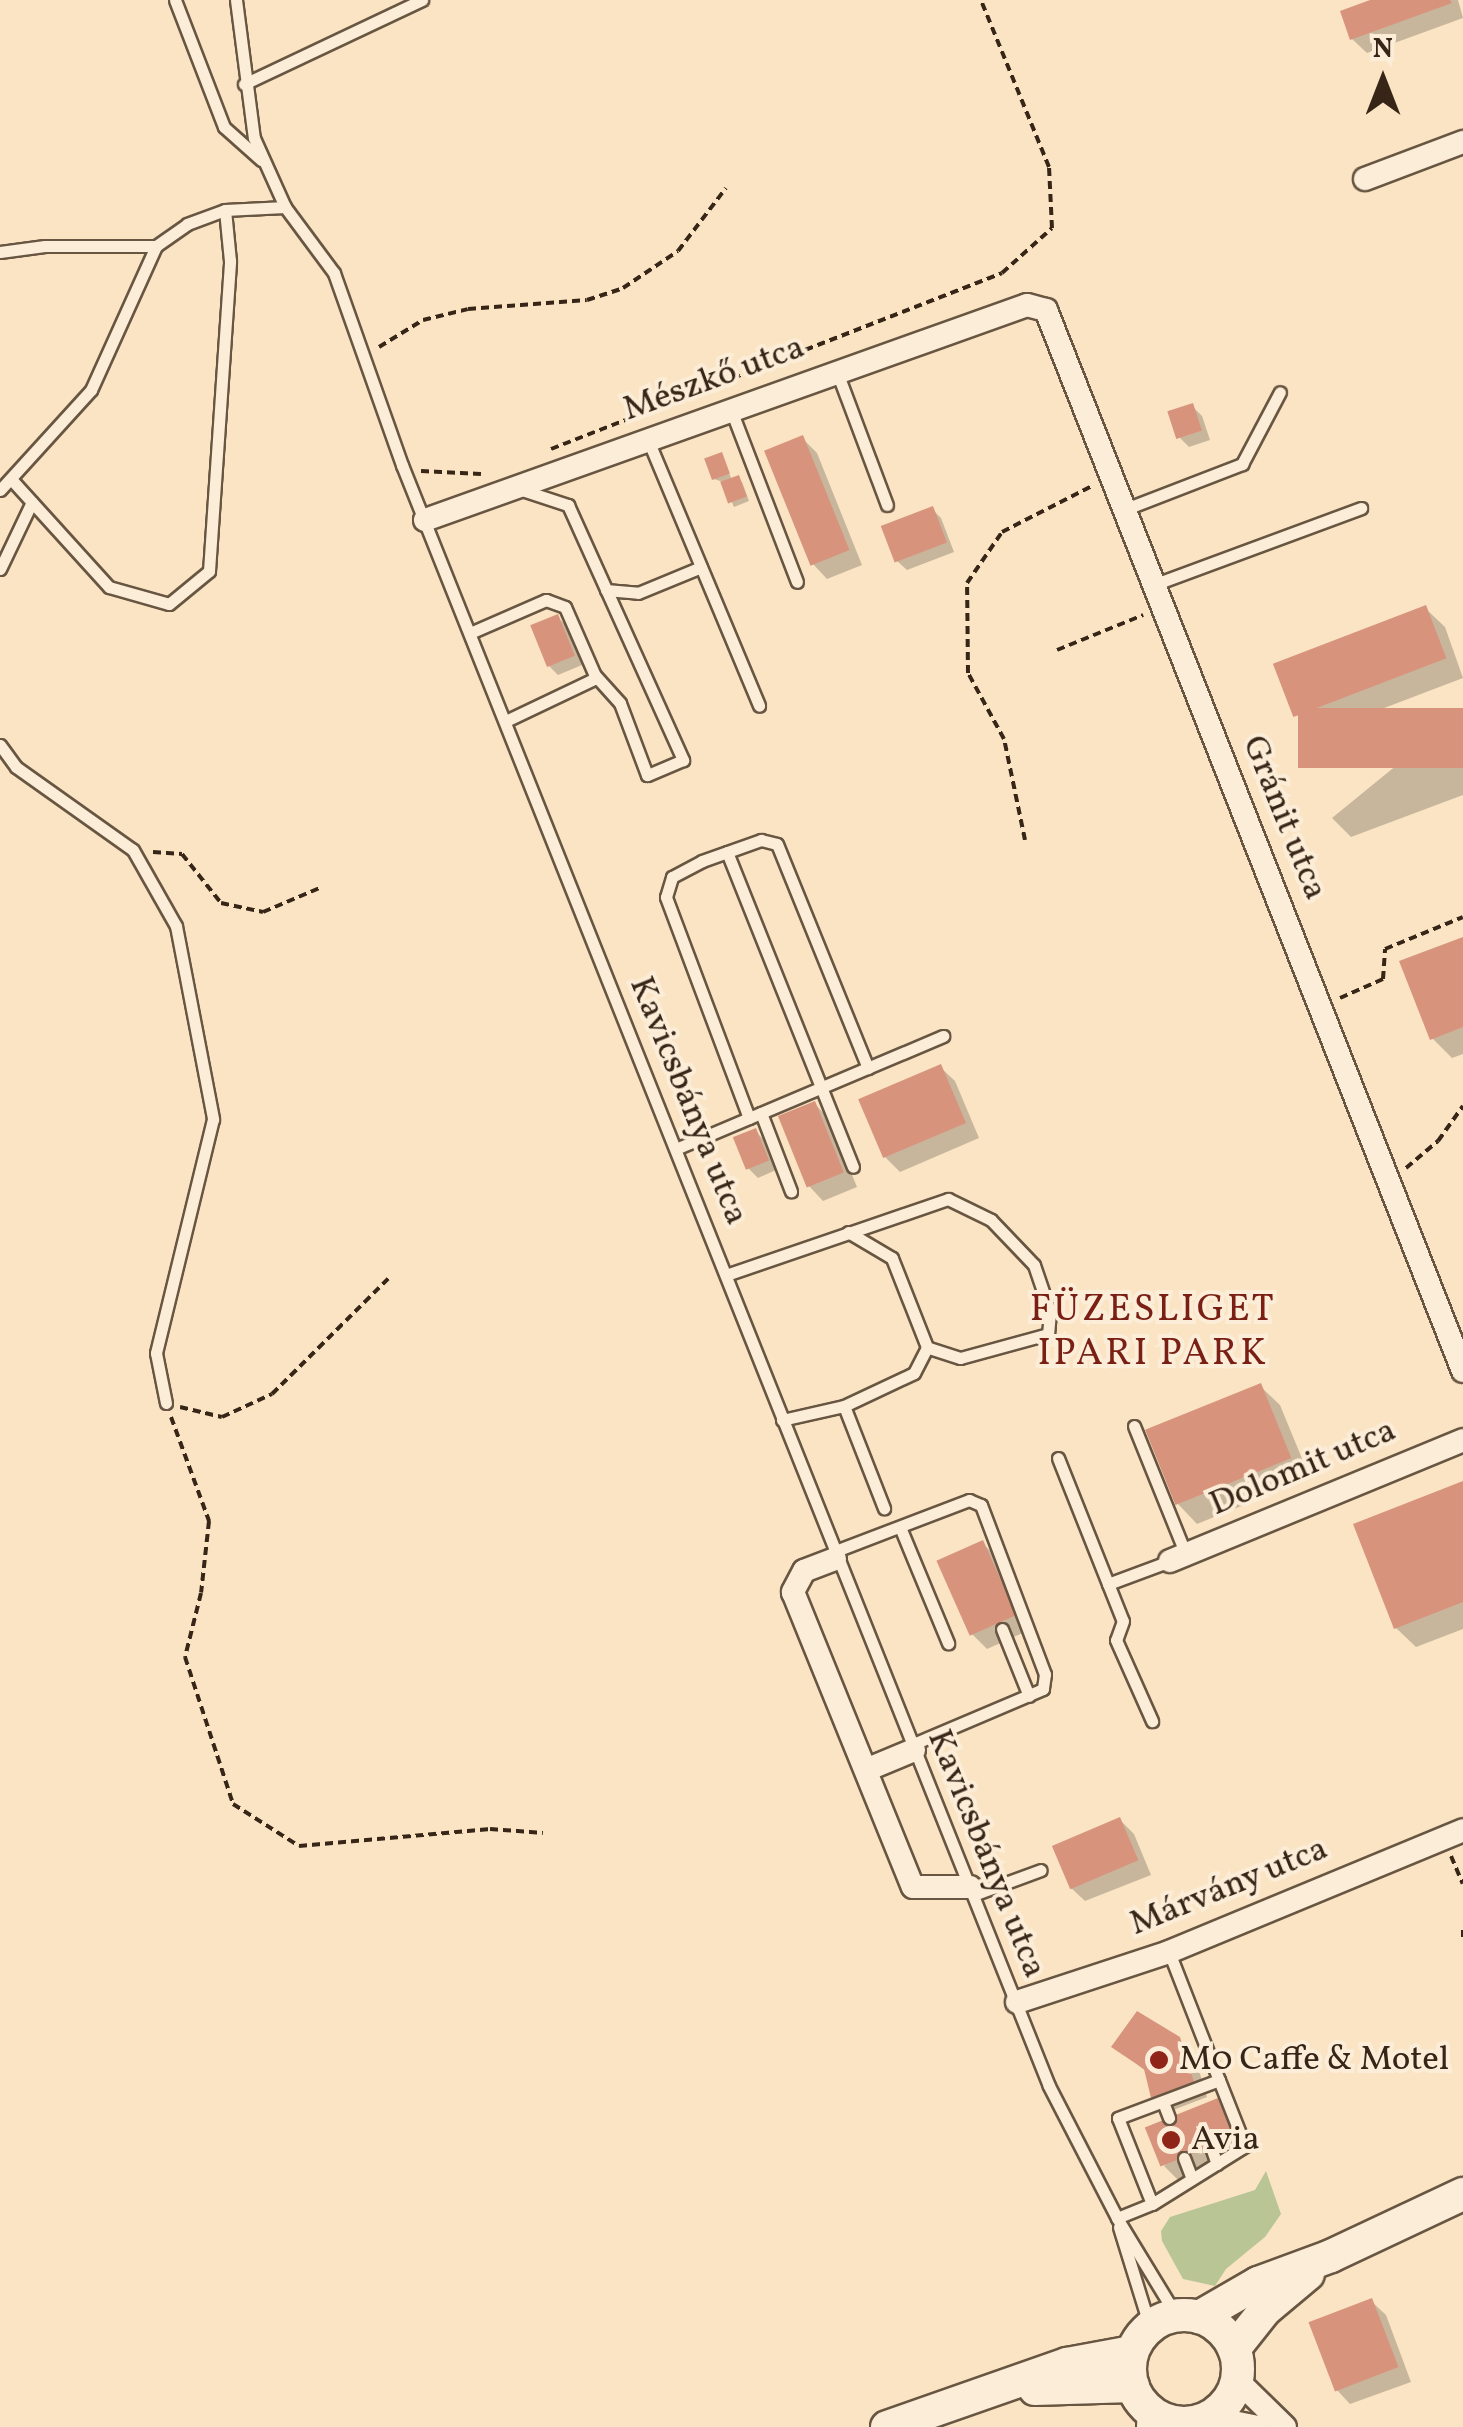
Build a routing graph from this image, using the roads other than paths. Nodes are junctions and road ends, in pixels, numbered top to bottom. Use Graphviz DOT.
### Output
graph roads {
  1 [pos="175,0"];
  2 [pos="236,0"];
  3 [pos="422,0"];
  4 [pos="244,84"];
  5 [pos="1463,142"];
  6 [pos="266,165"];
  7 [pos="1365,179"];
  8 [pos="285,207"];
  9 [pos="225,210"];
  10 [pos="156,246"];
  11 [pos="0,252"];
  12 [pos="1027,305"];
  13 [pos="838,372"];
  14 [pos="1280,392"];
  15 [pos="731,410"];
  16 [pos="648,440"];
  17 [pos="11,479"];
  18 [pos="516,488"];
  19 [pos="0,490"];
  20 [pos="32,502"];
  21 [pos="887,505"];
  22 [pos="1360,508"];
  23 [pos="1123,510"];
  24 [pos="425,520"];
  25 [pos="701,567"];
  26 [pos="0,569"];
  27 [pos="797,582"];
  28 [pos="606,590"];
  29 [pos="1157,596"];
  30 [pos="470,632"];
  31 [pos="594,674"];
  32 [pos="759,706"];
  33 [pos="506,721"];
  34 [pos="0,745"];
  35 [pos="727,852"];
  36 [pos="943,1036"];
  37 [pos="868,1068"];
  38 [pos="820,1088"];
  39 [pos="756,1115"];
  40 [pos="678,1148"];
  41 [pos="853,1167"];
  42 [pos="791,1191"];
  43 [pos="848,1232"];
  44 [pos="726,1275"];
  45 [pos="928,1347"];
  46 [pos="1461,1361"];
  47 [pos="166,1404"];
  48 [pos="844,1406"];
  49 [pos="782,1420"];
  50 [pos="1134,1426"];
  51 [pos="1463,1440"];
  52 [pos="1058,1458"];
  53 [pos="884,1508"];
  54 [pos="900,1527"];
  55 [pos="834,1556"];
  56 [pos="1178,1558"];
  57 [pos="1108,1584"];
  58 [pos="1002,1629"];
  59 [pos="948,1643"];
  60 [pos="1028,1696"];
  61 [pos="1152,1721"];
  62 [pos="912,1747"];
  63 [pos="866,1770"];
  64 [pos="1463,1830"];
  65 [pos="1041,1870"];
  66 [pos="971,1891"];
  67 [pos="1169,1952"];
  68 [pos="1017,2002"];
  69 [pos="1219,2080"];
  70 [pos="1192,2090"];
  71 [pos="1162,2102"];
  72 [pos="1197,2107"];
  73 [pos="1170,2118"];
  74 [pos="1211,2147"];
  75 [pos="1184,2158"];
  76 [pos="1216,2164"];
  77 [pos="1192,2179"];
  78 [pos="1463,2194"];
  79 [pos="1152,2204"];
  80 [pos="1117,2218"];
  81 [pos="1331,2256"];
  82 [pos="1164,2328"];
  83 [pos="1236,2364"];
  84 [pos="976,2396"];
  85 [pos="1143,2408"];
  86 [pos="1192,2422"];
  87 [pos="887,2427"];
  88 [pos="1258,2427"];
  89 [pos="1285,2427"];
  1 -- 6 [label="lane"];
  2 -- 4 [label="lane, Kavicsbánya utca"];
  3 -- 4 [label="lane"];
  4 -- 6 [label="lane, Kavicsbánya utca"];
  5 -- 7 [label="street"];
  6 -- 8 [label="lane, Kavicsbánya utca"];
  8 -- 9 [label="lane"];
  8 -- 24 [label="lane, Kavicsbánya utca"];
  9 -- 10 [label="lane"];
  9 -- 20 [label="lane"];
  10 -- 11 [label="lane"];
  10 -- 17 [label="lane"];
  12 -- 13 [label="street, Mészkő utca"];
  12 -- 23 [label="street, Gránit utca"];
  13 -- 15 [label="street, Mészkő utca"];
  13 -- 21 [label="lane"];
  14 -- 23 [label="lane"];
  15 -- 16 [label="street, Mészkő utca"];
  15 -- 27 [label="lane"];
  16 -- 18 [label="street, Mészkő utca"];
  16 -- 25 [label="lane"];
  17 -- 19 [label="lane"];
  17 -- 20 [label="lane"];
  18 -- 24 [label="street, Mészkő utca"];
  18 -- 28 [label="lane"];
  20 -- 26 [label="lane"];
  22 -- 29 [label="lane"];
  23 -- 29 [label="street, Gránit utca"];
  24 -- 30 [label="lane, Kavicsbánya utca"];
  25 -- 28 [label="lane"];
  25 -- 32 [label="lane"];
  28 -- 31 [label="lane"];
  29 -- 46 [label="street, Gránit utca"];
  30 -- 31 [label="lane"];
  30 -- 33 [label="lane, Kavicsbánya utca"];
  31 -- 33 [label="lane"];
  33 -- 40 [label="lane, Kavicsbánya utca"];
  34 -- 47 [label="lane"];
  35 -- 37 [label="lane"];
  35 -- 38 [label="lane"];
  35 -- 39 [label="lane"];
  36 -- 37 [label="lane"];
  37 -- 38 [label="lane"];
  38 -- 39 [label="lane"];
  38 -- 41 [label="lane"];
  39 -- 40 [label="lane"];
  39 -- 42 [label="lane"];
  40 -- 44 [label="lane, Kavicsbánya utca"];
  43 -- 44 [label="lane"];
  43 -- 45 [label="lane"];
  43 -- 45 [label="lane"];
  44 -- 49 [label="lane, Kavicsbánya utca"];
  45 -- 48 [label="lane"];
  48 -- 49 [label="lane"];
  48 -- 53 [label="lane"];
  49 -- 55 [label="lane, Kavicsbánya utca"];
  50 -- 56 [label="lane"];
  51 -- 56 [label="street, Dolomit utca"];
  52 -- 57 [label="lane"];
  54 -- 55 [label="lane"];
  54 -- 59 [label="lane"];
  54 -- 60 [label="lane"];
  55 -- 62 [label="lane, Kavicsbánya utca"];
  55 -- 63 [label="street"];
  56 -- 57 [label="lane"];
  57 -- 61 [label="lane"];
  58 -- 60 [label="lane"];
  60 -- 62 [label="lane"];
  62 -- 63 [label="street"];
  62 -- 66 [label="lane, Kavicsbánya utca"];
  63 -- 66 [label="street"];
  64 -- 67 [label="street, Márvány utca"];
  65 -- 66 [label="lane"];
  66 -- 68 [label="lane, Kavicsbánya utca"];
  67 -- 68 [label="street, Márvány utca"];
  67 -- 69 [label="lane"];
  68 -- 80 [label="lane, Kavicsbánya utca"];
  69 -- 70 [label="lane"];
  69 -- 76 [label="lane"];
  70 -- 71 [label="lane"];
  70 -- 72 [label="lane"];
  71 -- 73 [label="lane"];
  71 -- 79 [label="lane"];
  74 -- 76 [label="lane"];
  75 -- 77 [label="lane"];
  76 -- 77 [label="lane"];
  77 -- 79 [label="lane"];
  78 -- 81 [label="main road"];
  79 -- 80 [label="lane"];
  80 -- 82 [label="lane, Kavicsbánya utca"];
  80 -- 82 [label="lane, Kavicsbánya utca"];
  81 -- 82 [label="main road"];
  81 -- 83 [label="main road"];
  82 -- 83 [label="main road"];
  82 -- 84 [label="main road"];
  82 -- 85 [label="main road"];
  83 -- 86 [label="main road"];
  83 -- 89 [label="street"];
  84 -- 85 [label="main road"];
  84 -- 87 [label="main road"];
  85 -- 86 [label="main road"];
  86 -- 88 [label="street"];
}
